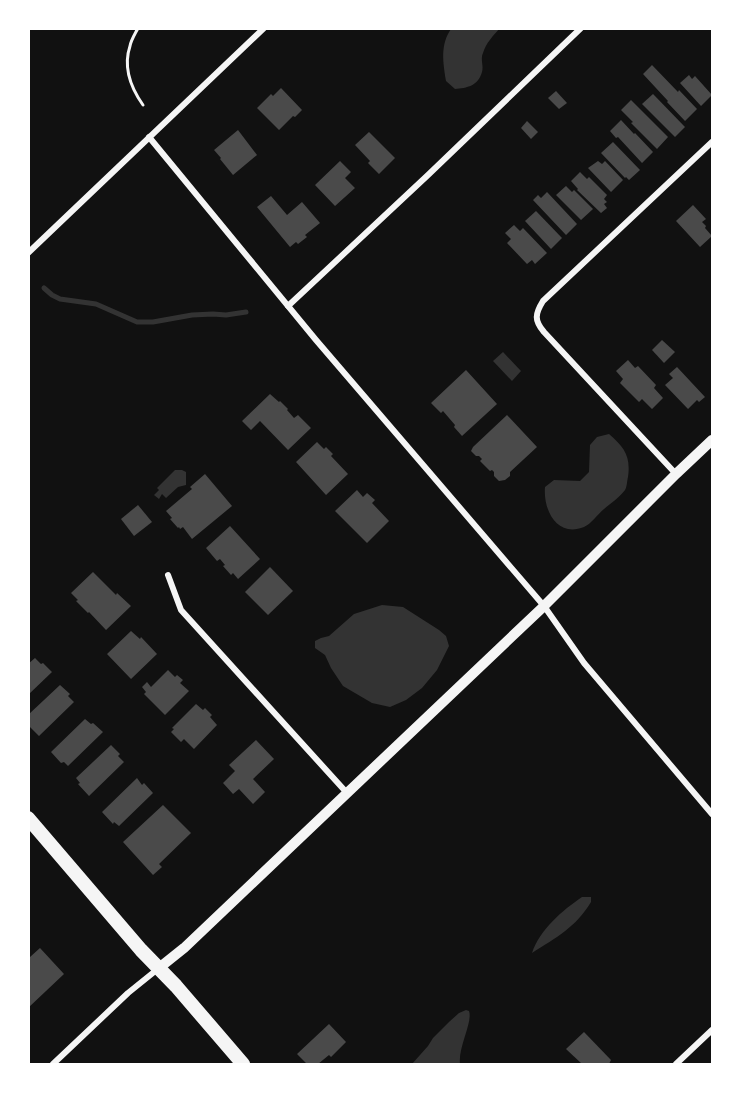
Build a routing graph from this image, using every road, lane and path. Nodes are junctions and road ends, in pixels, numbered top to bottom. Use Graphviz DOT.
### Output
graph roads {
  1 [pos="138,28"];
  2 [pos="264,28"];
  3 [pos="581,28"];
  4 [pos="143,105"];
  5 [pos="149,137"];
  6 [pos="712,142"];
  7 [pos="28,253"];
  8 [pos="288,306"];
  9 [pos="712,440"];
  10 [pos="676,474"];
  11 [pos="168,575"];
  12 [pos="544,606"];
  13 [pos="346,793"];
  14 [pos="712,814"];
  15 [pos="28,818"];
  16 [pos="159,968"];
  17 [pos="712,1030"];
  18 [pos="53,1065"];
  19 [pos="243,1065"];
  20 [pos="676,1065"];
  1 -- 4 [label="path"];
  2 -- 5 [label="street"];
  3 -- 8 [label="street"];
  5 -- 7 [label="street"];
  5 -- 8 [label="street"];
  6 -- 10 [label="street"];
  8 -- 12 [label="street"];
  9 -- 10 [label="street"];
  10 -- 12 [label="street"];
  11 -- 13 [label="street"];
  12 -- 13 [label="street"];
  12 -- 14 [label="street"];
  13 -- 16 [label="street"];
  15 -- 16 [label="main road"];
  16 -- 18 [label="street"];
  16 -- 19 [label="main road"];
  17 -- 20 [label="street"];
}
